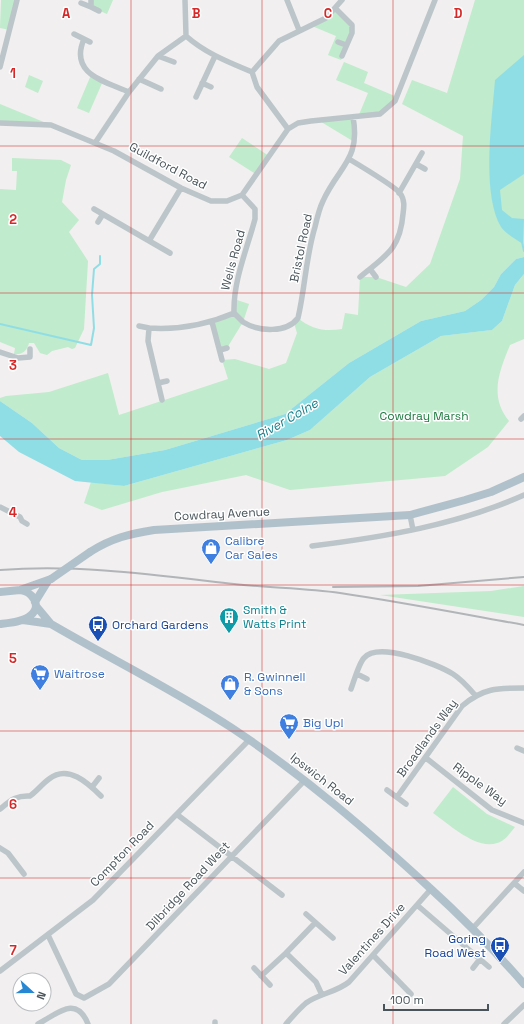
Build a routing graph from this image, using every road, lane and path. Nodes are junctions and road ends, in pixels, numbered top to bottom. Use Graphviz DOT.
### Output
graph roads {
  1 [pos="18,0"];
  2 [pos="91,0"];
  3 [pos="184,0"];
  4 [pos="288,0"];
  5 [pos="342,0"];
  6 [pos="435,0"];
  7 [pos="81,3"];
  8 [pos="90,7"];
  9 [pos="336,9"];
  10 [pos="99,11"];
  11 [pos="299,30"];
  12 [pos="74,34"];
  13 [pos="186,36"];
  14 [pos="84,39"];
  15 [pos="90,42"];
  16 [pos="338,42"];
  17 [pos="346,45"];
  18 [pos="158,56"];
  19 [pos="215,56"];
  20 [pos="342,56"];
  21 [pos="174,62"];
  22 [pos="0,67"];
  23 [pos="252,72"];
  24 [pos="139,80"];
  25 [pos="202,84"];
  26 [pos="210,87"];
  27 [pos="161,89"];
  28 [pos="129,92"];
  29 [pos="196,96"];
  30 [pos="353,117"];
  31 [pos="0,123"];
  32 [pos="288,129"];
  33 [pos="95,143"];
  34 [pos="422,153"];
  35 [pos="349,159"];
  36 [pos="416,164"];
  37 [pos="425,169"];
  38 [pos="181,188"];
  39 [pos="400,193"];
  40 [pos="242,195"];
  41 [pos="94,209"];
  42 [pos="103,214"];
  43 [pos="98,222"];
  44 [pos="149,241"];
  45 [pos="170,253"];
  46 [pos="370,269"];
  47 [pos="360,277"];
  48 [pos="376,277"];
  49 [pos="234,313"];
  50 [pos="212,322"];
  51 [pos="139,326"];
  52 [pos="149,328"];
  53 [pos="227,348"];
  54 [pos="30,349"];
  55 [pos="220,350"];
  56 [pos="0,352"];
  57 [pos="222,360"];
  58 [pos="167,381"];
  59 [pos="158,383"];
  60 [pos="162,400"];
  61 [pos="524,477"];
  62 [pos="524,495"];
  63 [pos="0,507"];
  64 [pos="410,515"];
  65 [pos="27,524"];
  66 [pos="413,530"];
  67 [pos="312,546"];
  68 [pos="50,580"];
  69 [pos="20,590"];
  70 [pos="0,592"];
  71 [pos="36,604"];
  72 [pos="23,620"];
  73 [pos="0,624"];
  74 [pos="51,624"];
  75 [pos="357,674"];
  76 [pos="367,679"];
  77 [pos="524,688"];
  78 [pos="351,689"];
  79 [pos="475,695"];
  80 [pos="249,740"];
  81 [pos="517,748"];
  82 [pos="524,751"];
  83 [pos="426,758"];
  84 [pos="99,778"];
  85 [pos="305,780"];
  86 [pos="92,787"];
  87 [pos="387,790"];
  88 [pos="101,796"];
  89 [pos="396,797"];
  90 [pos="406,804"];
  91 [pos="0,809"];
  92 [pos="179,816"];
  93 [pos="524,823"];
  94 [pos="0,848"];
  95 [pos="232,856"];
  96 [pos="524,872"];
  97 [pos="24,874"];
  98 [pos="514,883"];
  99 [pos="430,889"];
  100 [pos="524,891"];
  101 [pos="282,895"];
  102 [pos="417,905"];
  103 [pos="306,914"];
  104 [pos="315,923"];
  105 [pos="473,928"];
  106 [pos="48,936"];
  107 [pos="333,938"];
  108 [pos="286,953"];
  109 [pos="373,955"];
  110 [pos="480,959"];
  111 [pos="490,967"];
  112 [pos="254,968"];
  113 [pos="473,968"];
  114 [pos="0,971"];
  115 [pos="261,976"];
  116 [pos="524,984"];
  117 [pos="270,985"];
  118 [pos="411,994"];
  119 [pos="322,995"];
  120 [pos="524,1005"];
  121 [pos="38,1024"];
  122 [pos="88,1024"];
  123 [pos="286,1024"];
  124 [pos="504,1024"];
  1 -- 22 [label="street"];
  2 -- 8 [label="street"];
  3 -- 13 [label="street"];
  4 -- 11 [label="street"];
  5 -- 9 [label="street"];
  6 -- 30 [label="street"];
  7 -- 8 [label="street"];
  8 -- 10 [label="street"];
  9 -- 11 [label="street"];
  9 -- 17 [label="street"];
  11 -- 23 [label="street"];
  12 -- 14 [label="street"];
  13 -- 18 [label="street"];
  13 -- 19 [label="street"];
  14 -- 15 [label="street"];
  14 -- 28 [label="street"];
  16 -- 17 [label="street"];
  17 -- 20 [label="street"];
  18 -- 21 [label="street"];
  18 -- 24 [label="street"];
  19 -- 23 [label="street"];
  19 -- 25 [label="street"];
  23 -- 32 [label="street"];
  24 -- 27 [label="street"];
  24 -- 28 [label="street"];
  25 -- 26 [label="street"];
  25 -- 29 [label="street"];
  28 -- 33 [label="street"];
  30 -- 32 [label="street"];
  30 -- 35 [label="street, Bristol Road"];
  31 -- 33 [label="street, Guildford Road"];
  32 -- 40 [label="street"];
  33 -- 38 [label="street, Guildford Road"];
  34 -- 36 [label="street"];
  35 -- 39 [label="street"];
  35 -- 49 [label="street, Bristol Road"];
  36 -- 37 [label="street"];
  36 -- 39 [label="street"];
  38 -- 40 [label="street, Guildford Road"];
  38 -- 44 [label="street"];
  39 -- 46 [label="street"];
  40 -- 49 [label="street, Wells Road"];
  41 -- 42 [label="street"];
  42 -- 43 [label="street"];
  42 -- 44 [label="street"];
  44 -- 45 [label="street"];
  46 -- 47 [label="street"];
  46 -- 48 [label="street"];
  49 -- 50 [label="street"];
  50 -- 52 [label="street"];
  50 -- 55 [label="street"];
  51 -- 52 [label="street"];
  52 -- 59 [label="street"];
  53 -- 55 [label="street"];
  54 -- 56 [label="street"];
  55 -- 57 [label="street"];
  58 -- 59 [label="street"];
  59 -- 60 [label="street"];
  61 -- 64 [label="main road, Cowdray Avenue"];
  62 -- 66 [label="street"];
  63 -- 65 [label="street"];
  64 -- 66 [label="street"];
  64 -- 68 [label="main road, Cowdray Avenue, bridge"];
  66 -- 67 [label="street"];
  68 -- 69 [label="main road, Cowdray Avenue"];
  68 -- 71 [label="main road, Cowdray Avenue"];
  69 -- 70 [label="main road, Cowdray Avenue"];
  69 -- 71 [label="main road, Ipswich Road"];
  71 -- 72 [label="main road, Cowdray Avenue"];
  71 -- 74 [label="main road, Ipswich Road"];
  72 -- 73 [label="main road, Ipswich Road"];
  72 -- 74 [label="main road, Ipswich Road"];
  74 -- 80 [label="main road, Ipswich Road"];
  75 -- 76 [label="street"];
  75 -- 78 [label="street"];
  75 -- 79 [label="street"];
  77 -- 79 [label="street, Broadlands Way"];
  79 -- 83 [label="street, Broadlands Way"];
  80 -- 85 [label="main road, Ipswich Road"];
  80 -- 106 [label="street, Compton Road"];
  81 -- 82 [label="street"];
  83 -- 89 [label="street, Broadlands Way"];
  83 -- 93 [label="street, Ripple Way"];
  84 -- 86 [label="street"];
  85 -- 95 [label="street, Dilbridge Road West"];
  85 -- 99 [label="main road, Ipswich Road"];
  86 -- 88 [label="street"];
  86 -- 91 [label="street"];
  87 -- 89 [label="street"];
  89 -- 90 [label="street"];
  92 -- 95 [label="street"];
  94 -- 97 [label="street"];
  95 -- 101 [label="street"];
  95 -- 106 [label="street, Dilbridge Road West"];
  96 -- 98 [label="street"];
  98 -- 100 [label="street"];
  98 -- 105 [label="street"];
  99 -- 102 [label="street, Valentines Drive"];
  99 -- 105 [label="main road, Ipswich Road"];
  102 -- 109 [label="street, Valentines Drive"];
  102 -- 110 [label="street"];
  103 -- 104 [label="street"];
  104 -- 107 [label="street"];
  104 -- 108 [label="street"];
  105 -- 116 [label="main road, Ipswich Road"];
  106 -- 114 [label="street, Compton Road"];
  108 -- 115 [label="street"];
  108 -- 119 [label="street"];
  109 -- 118 [label="street"];
  109 -- 119 [label="street, Valentines Drive"];
  110 -- 111 [label="street"];
  110 -- 113 [label="street"];
  112 -- 115 [label="street"];
  115 -- 117 [label="street"];
  119 -- 123 [label="street, Valentines Drive"];
  120 -- 124 [label="street"];
  121 -- 122 [label="street"];
}
